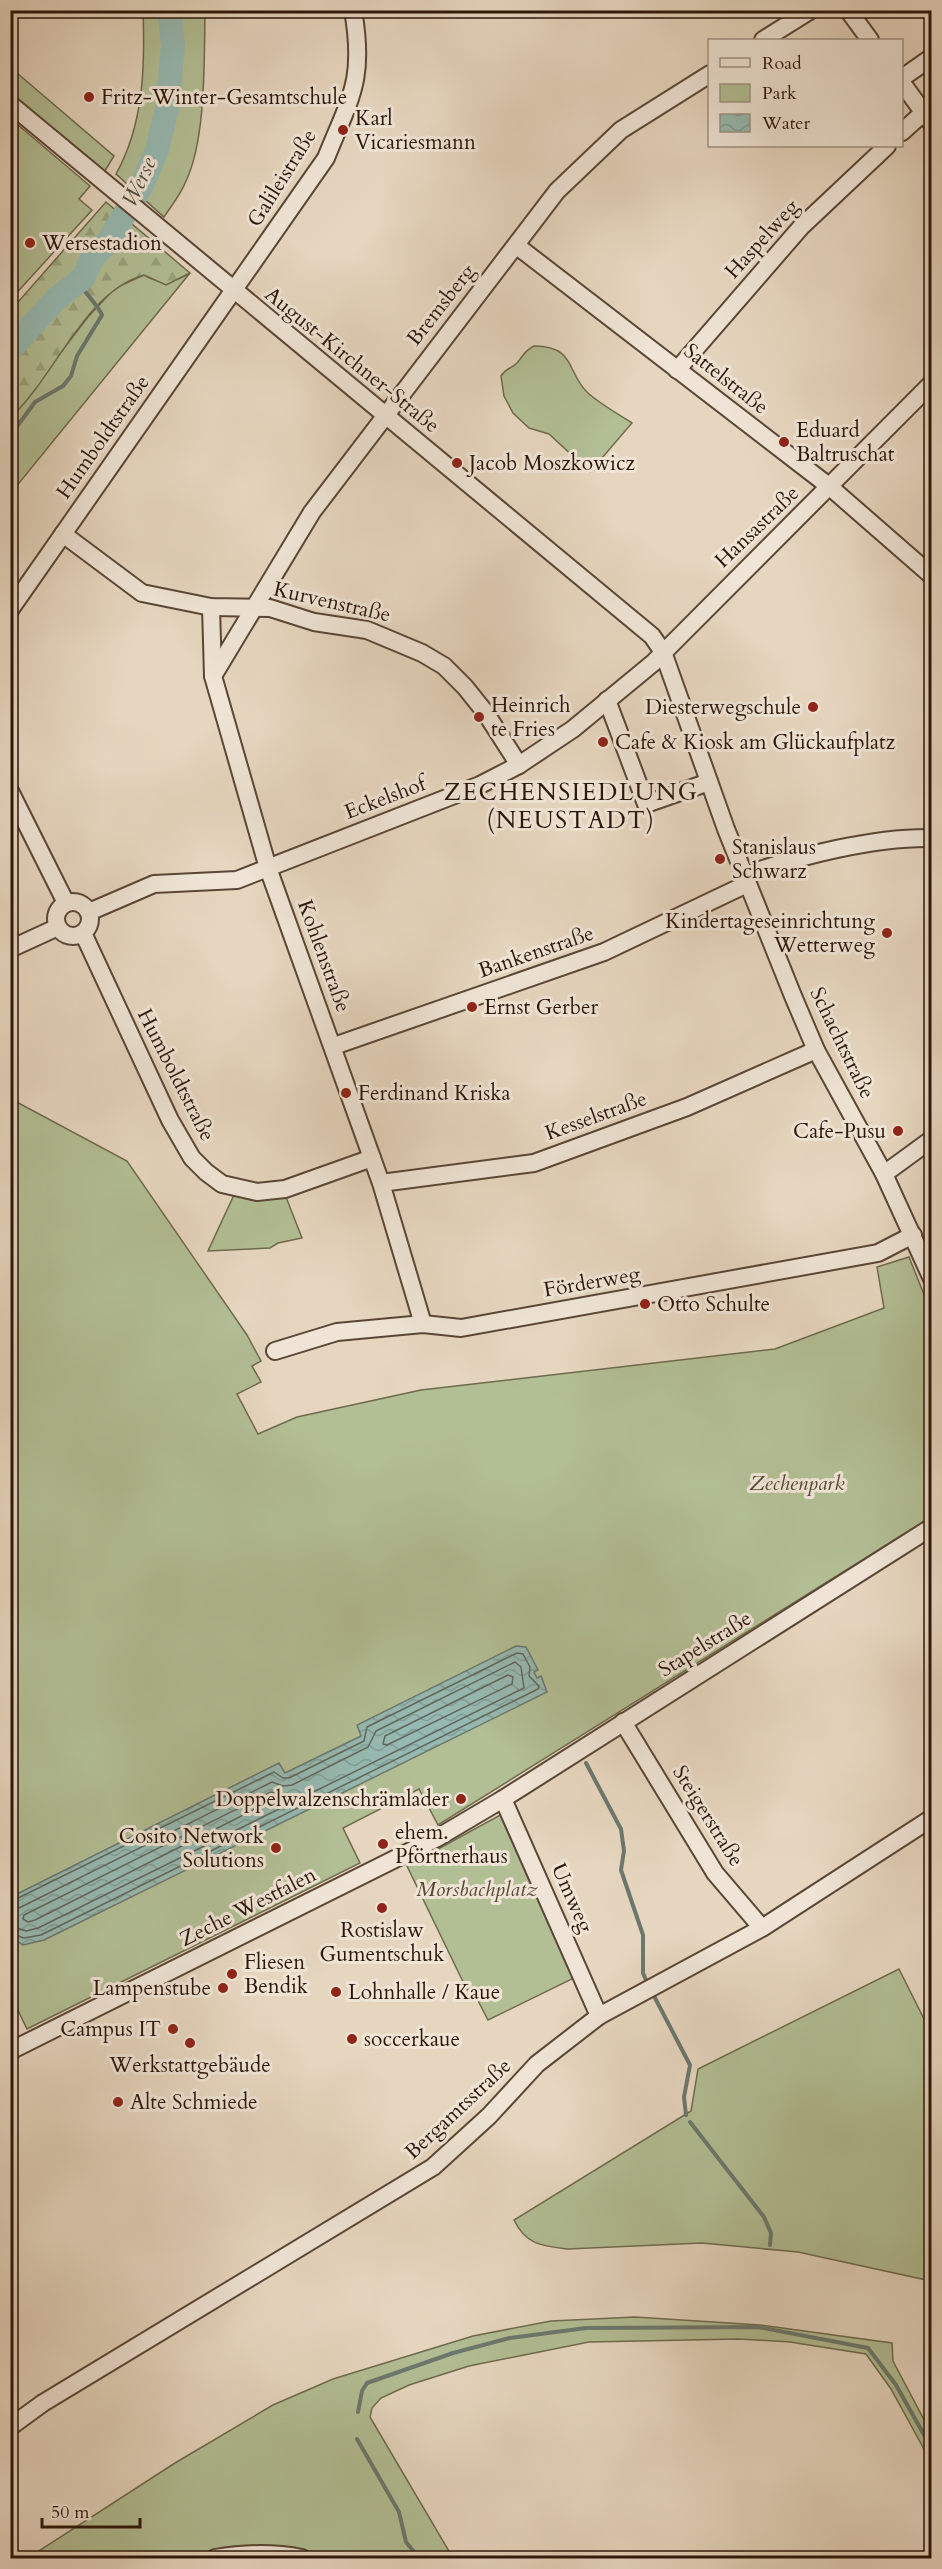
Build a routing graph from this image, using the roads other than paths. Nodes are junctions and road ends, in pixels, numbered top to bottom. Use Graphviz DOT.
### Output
graph roads {
  1 [pos="353,10"];
  2 [pos="811,10"];
  3 [pos="848,10"];
  4 [pos="765,39"];
  5 [pos="869,39"];
  6 [pos="932,57"];
  7 [pos="708,75"];
  8 [pos="903,77"];
  9 [pos="903,84"];
  10 [pos="10,104"];
  11 [pos="927,118"];
  12 [pos="903,131"];
  13 [pos="886,147"];
  14 [pos="517,246"];
  15 [pos="234,292"];
  16 [pos="677,370"];
  17 [pos="932,383"];
  18 [pos="384,415"];
  19 [pos="830,487"];
  20 [pos="63,534"];
  21 [pos="932,576"];
  22 [pos="211,607"];
  23 [pos="254,609"];
  24 [pos="10,610"];
  25 [pos="663,652"];
  26 [pos="213,676"];
  27 [pos="607,700"];
  28 [pos="519,765"];
  29 [pos="709,782"];
  30 [pos="10,791"];
  31 [pos="932,838"];
  32 [pos="268,868"];
  33 [pos="745,880"];
  34 [pos="66,903"];
  35 [pos="89,912"];
  36 [pos="58,927"];
  37 [pos="83,933"];
  38 [pos="10,949"];
  39 [pos="333,1046"];
  40 [pos="816,1050"];
  41 [pos="932,1139"];
  42 [pos="372,1158"];
  43 [pos="884,1174"];
  44 [pos="381,1184"];
  45 [pos="913,1235"];
  46 [pos="931,1276"];
  47 [pos="423,1324"];
  48 [pos="275,1351"];
  49 [pos="932,1527"];
  50 [pos="623,1722"];
  51 [pos="502,1799"];
  52 [pos="932,1818"];
  53 [pos="762,1928"];
  54 [pos="599,2016"];
  55 [pos="10,2051"];
  56 [pos="10,2427"];
  57 [pos="215,2559"];
  58 [pos="302,2559"];
  1 -- 15 [label="street, Galileistraße"];
  2 -- 4 [label="street"];
  3 -- 5 [label="street"];
  6 -- 8 [label="street"];
  7 -- 14 [label="street, Bremsberg"];
  9 -- 11 [label="street"];
  10 -- 15 [label="street, August-Kirchner-Straße"];
  11 -- 12 [label="street"];
  13 -- 16 [label="street, Haspelweg"];
  14 -- 16 [label="street, Sattelstraße"];
  14 -- 18 [label="street, Bremsberg"];
  15 -- 18 [label="street, August-Kirchner-Straße"];
  15 -- 20 [label="street, Humboldtstraße"];
  16 -- 19 [label="street, Sattelstraße"];
  17 -- 19 [label="street, Hansastraße"];
  18 -- 23 [label="street, Bremsberg"];
  18 -- 25 [label="street, August-Kirchner-Straße"];
  19 -- 21 [label="street, Sattelstraße"];
  19 -- 25 [label="street, Hansastraße"];
  20 -- 22 [label="street, Kurvenstraße"];
  20 -- 24 [label="street, Humboldtstraße"];
  22 -- 23 [label="street, Kurvenstraße"];
  22 -- 26 [label="street, Kohlenstraße"];
  23 -- 26 [label="street"];
  23 -- 28 [label="street, Kurvenstraße"];
  25 -- 27 [label="street, Eckelshof"];
  25 -- 29 [label="street, Schachtstraße"];
  26 -- 32 [label="street, Kohlenstraße"];
  27 -- 28 [label="street, Eckelshof"];
  27 -- 29 [label="street"];
  28 -- 32 [label="street, Eckelshof"];
  29 -- 33 [label="street, Schachtstraße"];
  30 -- 34 [label="street"];
  31 -- 33 [label="street, Bankenstraße"];
  32 -- 35 [label="street, Eckelshof"];
  32 -- 39 [label="street, Kohlenstraße"];
  33 -- 39 [label="street, Bankenstraße"];
  33 -- 40 [label="street, Schachtstraße"];
  34 -- 35 [label="street"];
  34 -- 36 [label="street"];
  35 -- 37 [label="street"];
  36 -- 37 [label="street"];
  36 -- 38 [label="street"];
  37 -- 42 [label="street, Humboldtstraße"];
  39 -- 42 [label="street, Kohlenstraße"];
  40 -- 43 [label="street, Schachtstraße"];
  40 -- 44 [label="street, Kesselstraße"];
  41 -- 43 [label="street"];
  42 -- 44 [label="street, Kohlenstraße"];
  43 -- 45 [label="street, Schachtstraße"];
  44 -- 47 [label="street, Kohlenstraße"];
  45 -- 46 [label="street, Schachtstraße"];
  45 -- 47 [label="street, Förderweg"];
  47 -- 48 [label="street, Förderweg"];
  49 -- 50 [label="street, Stapelstraße"];
  50 -- 51 [label="street, Stapelstraße"];
  50 -- 53 [label="street, Steigerstraße"];
  51 -- 54 [label="street, Umweg"];
  51 -- 55 [label="street, Zeche Westfalen"];
  52 -- 53 [label="street, Bergamtsstraße"];
  53 -- 54 [label="street, Bergamtsstraße"];
  54 -- 56 [label="street, Bergamtsstraße"];
  57 -- 58 [label="street"];
}
